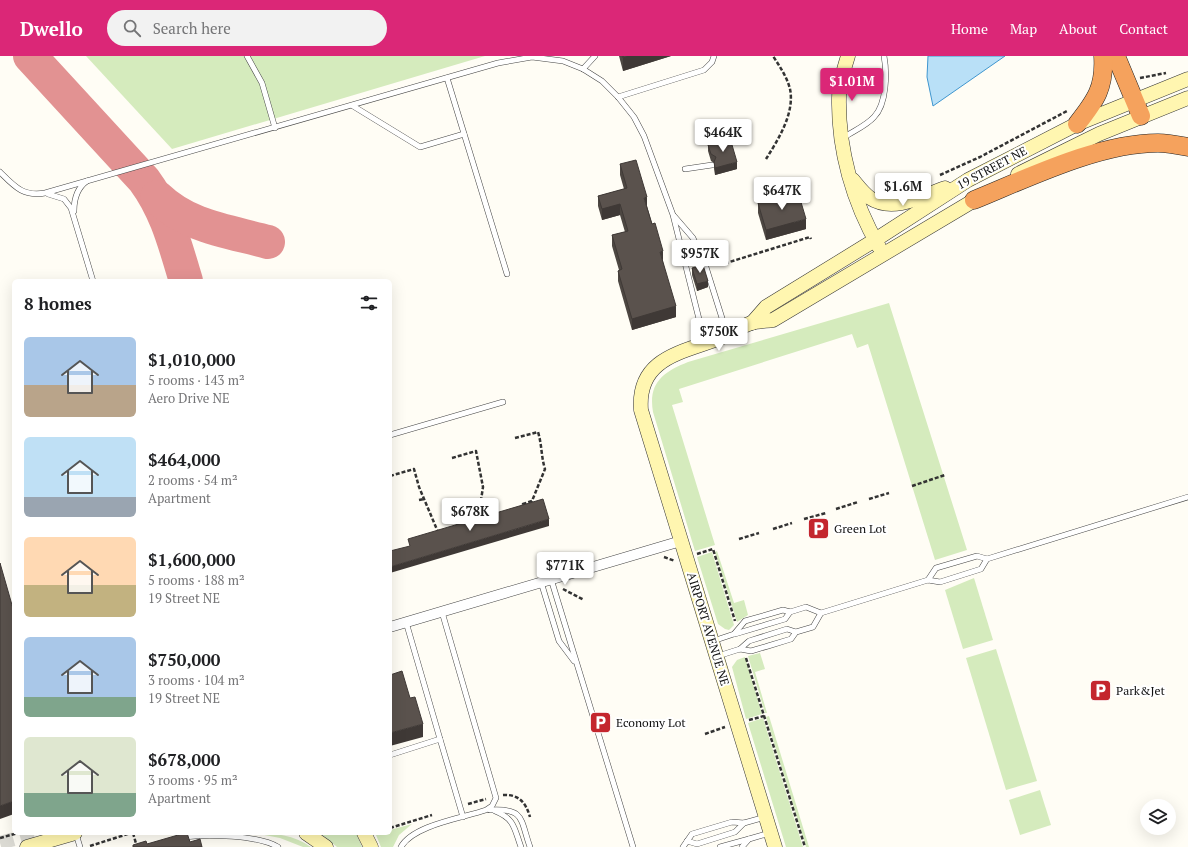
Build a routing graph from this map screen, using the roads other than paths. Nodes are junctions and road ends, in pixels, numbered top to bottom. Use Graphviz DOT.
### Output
graph roads {
  1 [pos="247,56"];
  2 [pos="595,56"];
  3 [pos="714,56"];
  4 [pos="848,56"];
  5 [pos="884,56"];
  6 [pos="1103,56"];
  7 [pos="1116,56"];
  8 [pos="583,69"];
  9 [pos="447,78"];
  10 [pos="1186,80"];
  11 [pos="1136,91"];
  12 [pos="618,97"];
  13 [pos="1188,98"];
  14 [pos="353,106"];
  15 [pos="1074,116"];
  16 [pos="1141,116"];
  17 [pos="275,128"];
  18 [pos="464,134"];
  19 [pos="842,138"];
  20 [pos="1188,147"];
  21 [pos="712,165"];
  22 [pos="685,169"];
  23 [pos="0,172"];
  24 [pos="850,178"];
  25 [pos="90,180"];
  26 [pos="968,180"];
  27 [pos="45,193"];
  28 [pos="974,200"];
  29 [pos="673,215"];
  30 [pos="74,220"];
  31 [pos="875,240"];
  32 [pos="884,255"];
  33 [pos="507,274"];
  34 [pos="92,279"];
  35 [pos="752,323"];
  36 [pos="727,335"];
  37 [pos="705,344"];
  38 [pos="503,402"];
  39 [pos="641,410"];
  40 [pos="392,434"];
  41 [pos="1188,497"];
  42 [pos="681,541"];
  43 [pos="988,559"];
  44 [pos="546,580"];
  45 [pos="928,580"];
  46 [pos="442,612"];
  47 [pos="790,612"];
  48 [pos="821,613"];
  49 [pos="406,622"];
  50 [pos="392,626"];
  51 [pos="796,632"];
  52 [pos="734,634"];
  53 [pos="712,641"];
  54 [pos="740,649"];
  55 [pos="717,656"];
  56 [pos="577,665"];
  57 [pos="440,739"];
  58 [pos="392,753"];
  59 [pos="488,810"];
  60 [pos="766,817"];
  61 [pos="463,818"];
  62 [pos="744,824"];
  63 [pos="771,832"];
  64 [pos="68,835"];
  65 [pos="76,835"];
  66 [pos="309,835"];
  67 [pos="365,835"];
  68 [pos="749,838"];
  69 [pos="175,839"];
  70 [pos="687,841"];
  71 [pos="27,847"];
  72 [pos="80,847"];
  73 [pos="278,847"];
  74 [pos="326,847"];
  75 [pos="370,847"];
  76 [pos="401,847"];
  77 [pos="521,847"];
  78 [pos="530,847"];
  79 [pos="633,847"];
  80 [pos="683,847"];
  81 [pos="720,847"];
  82 [pos="742,847"];
  83 [pos="775,847"];
  1 -- 17 [label="lane"];
  2 -- 8 [label="lane"];
  3 -- 12 [label="lane"];
  4 -- 19 [label="street"];
  5 -- 19 [label="lane"];
  6 -- 15 [label="highway"];
  7 -- 11 [label="highway"];
  8 -- 9 [label="lane"];
  8 -- 12 [label="lane"];
  9 -- 14 [label="lane"];
  9 -- 18 [label="lane"];
  10 -- 11 [label="street, 19 STREET NE"];
  11 -- 15 [label="street, 19 STREET NE"];
  11 -- 16 [label="highway"];
  12 -- 29 [label="lane"];
  13 -- 16 [label="street, 19 STREET NE"];
  14 -- 17 [label="lane"];
  14 -- 18 [label="lane"];
  15 -- 26 [label="street, 19 STREET NE"];
  16 -- 28 [label="street, 19 STREET NE"];
  17 -- 25 [label="lane"];
  18 -- 33 [label="lane"];
  19 -- 24 [label="street"];
  20 -- 28 [label="highway"];
  21 -- 22 [label="lane"];
  23 -- 27 [label="lane"];
  24 -- 26 [label="street"];
  24 -- 31 [label="street"];
  25 -- 27 [label="lane"];
  25 -- 30 [label="lane"];
  26 -- 31 [label="street, 19 STREET NE"];
  27 -- 30 [label="lane"];
  28 -- 32 [label="street, 19 STREET NE"];
  29 -- 36 [label="lane"];
  29 -- 37 [label="lane"];
  30 -- 34 [label="lane"];
  31 -- 32 [label="street"];
  31 -- 35 [label="street, 19 STREET NE"];
  32 -- 35 [label="street, 19 STREET NE"];
  35 -- 36 [label="street, 19 STREET NE"];
  36 -- 37 [label="street, 19 STREET NE"];
  37 -- 39 [label="street, 19 STREET NE"];
  38 -- 40 [label="lane"];
  39 -- 42 [label="street, AIRPORT AVENUE NE"];
  41 -- 43 [label="lane"];
  42 -- 44 [label="street"];
  42 -- 53 [label="street, AIRPORT AVENUE NE"];
  43 -- 45 [label="lane"];
  43 -- 45 [label="lane"];
  44 -- 46 [label="street"];
  44 -- 56 [label="lane"];
  44 -- 56 [label="lane"];
  45 -- 48 [label="lane"];
  46 -- 49 [label="street"];
  46 -- 59 [label="lane"];
  47 -- 48 [label="lane"];
  47 -- 52 [label="lane"];
  47 -- 52 [label="lane"];
  48 -- 51 [label="lane"];
  49 -- 50 [label="street"];
  49 -- 57 [label="lane"];
  51 -- 54 [label="lane"];
  51 -- 54 [label="lane"];
  52 -- 53 [label="lane"];
  53 -- 55 [label="street, AIRPORT AVENUE NE"];
  54 -- 55 [label="lane"];
  55 -- 60 [label="street, AIRPORT AVENUE NE"];
  56 -- 79 [label="lane"];
  57 -- 58 [label="lane"];
  57 -- 61 [label="lane"];
  59 -- 61 [label="lane"];
  59 -- 77 [label="lane"];
  59 -- 78 [label="lane"];
  60 -- 62 [label="lane"];
  60 -- 63 [label="street, AIRPORT AVENUE NE"];
  61 -- 76 [label="lane"];
  62 -- 70 [label="lane"];
  62 -- 70 [label="lane"];
  63 -- 68 [label="lane"];
  63 -- 83 [label="street, AIRPORT AVENUE NE"];
  64 -- 71 [label="street"];
  65 -- 72 [label="lane"];
  66 -- 74 [label="street"];
  67 -- 75 [label="street"];
  68 -- 81 [label="lane"];
  68 -- 82 [label="lane"];
  69 -- 73 [label="lane"];
  70 -- 80 [label="lane"];
}
